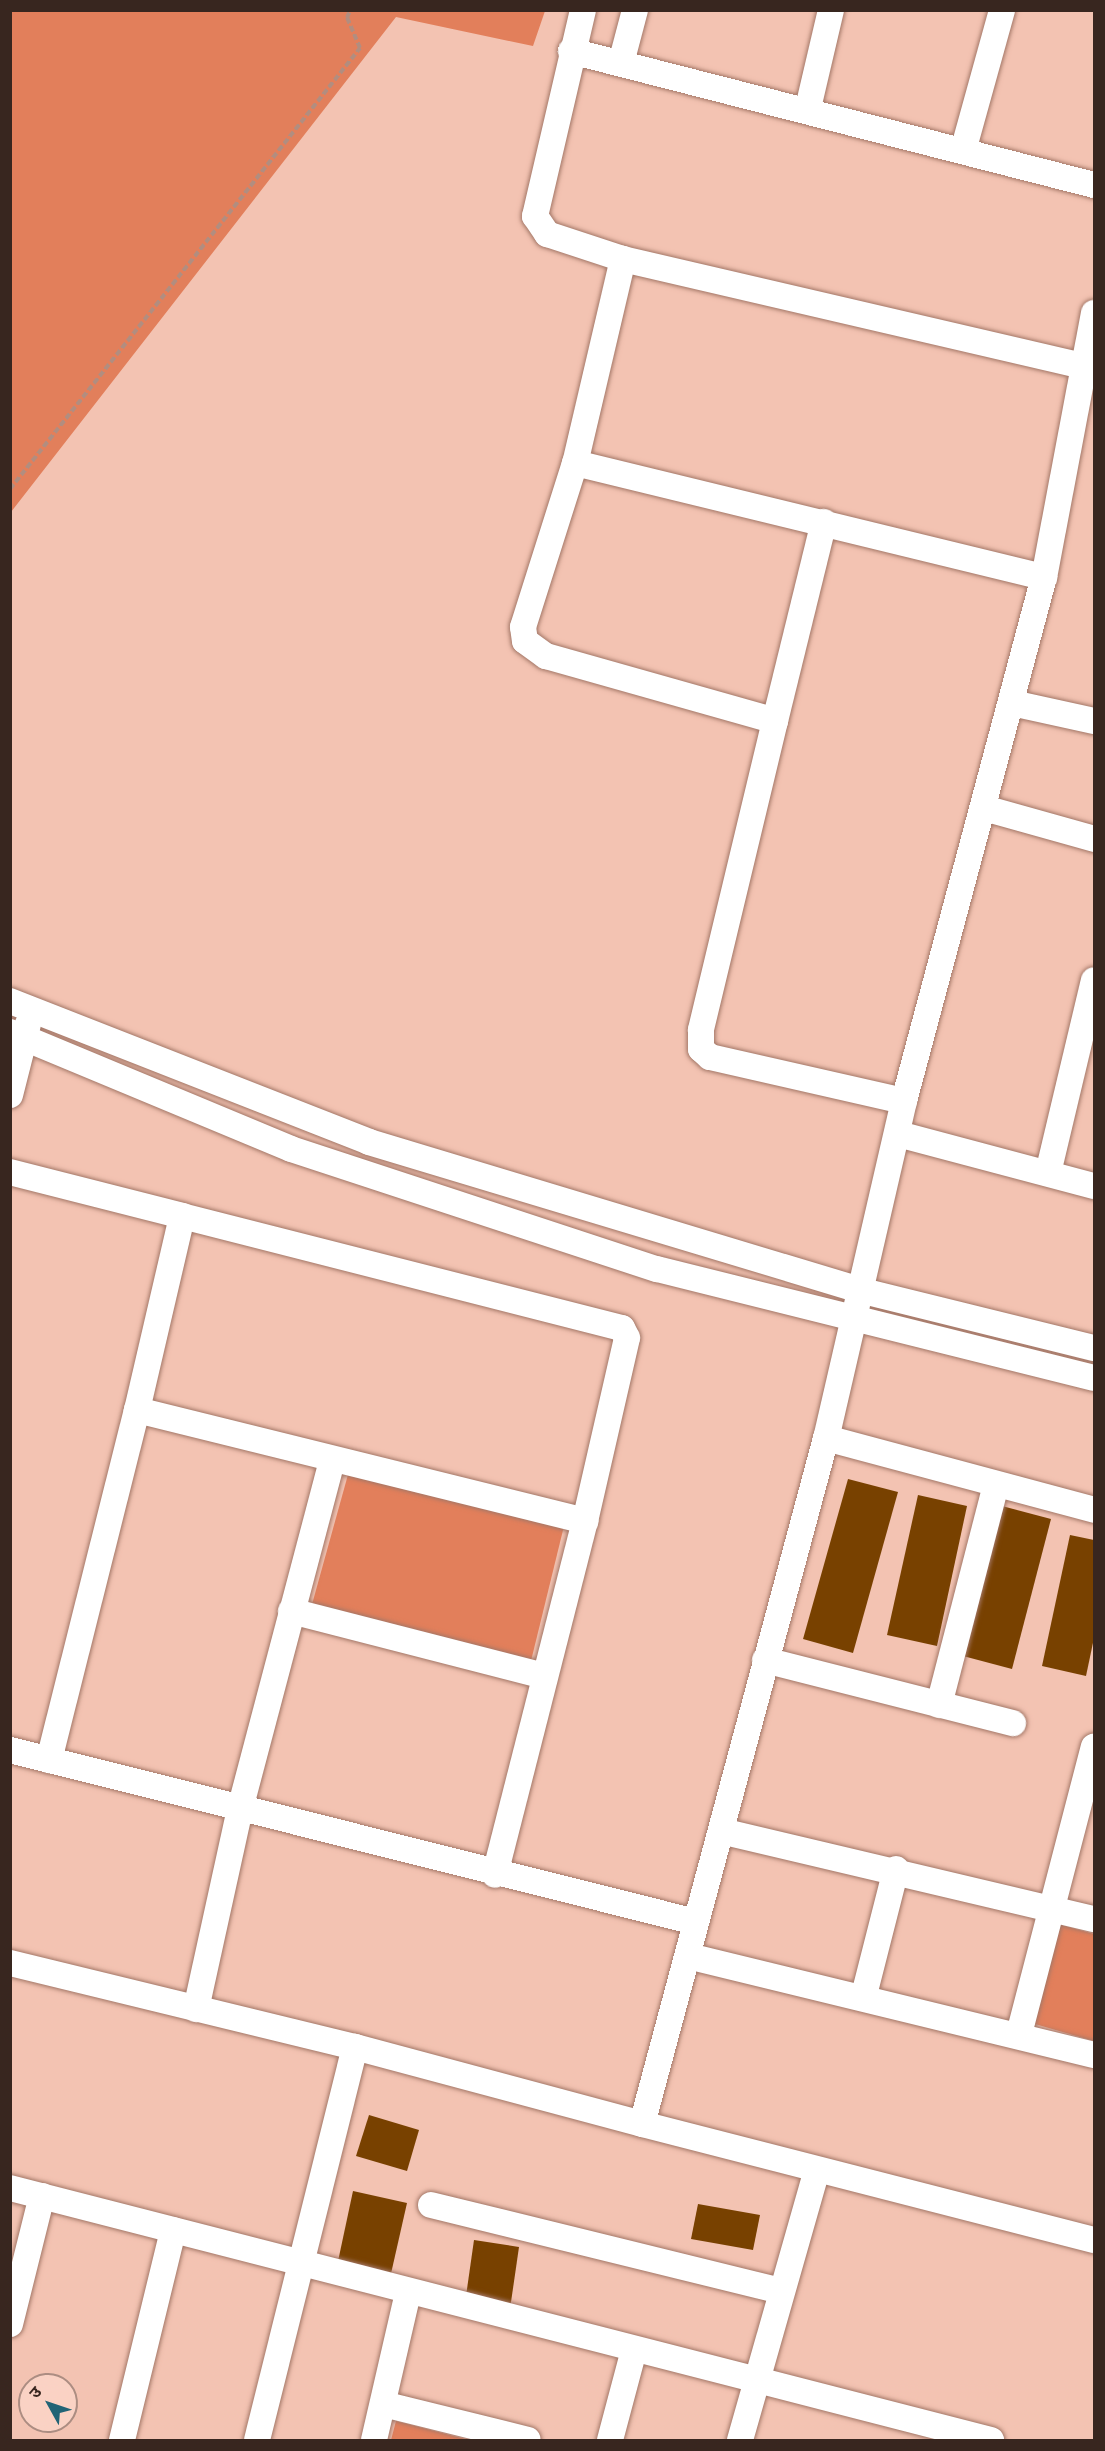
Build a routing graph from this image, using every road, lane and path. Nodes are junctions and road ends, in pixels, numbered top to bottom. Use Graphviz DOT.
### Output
graph roads {
  1 [pos="350,10"];
  2 [pos="583,10"];
  3 [pos="635,10"];
  4 [pos="831,10"];
  5 [pos="1002,10"];
  6 [pos="572,51"];
  7 [pos="621,63"];
  8 [pos="808,108"];
  9 [pos="963,151"];
  10 [pos="1095,184"];
  11 [pos="623,259"];
  12 [pos="1095,313"];
  13 [pos="1088,368"];
  14 [pos="575,463"];
  15 [pos="10,489"];
  16 [pos="824,522"];
  17 [pos="1044,576"];
  18 [pos="1012,703"];
  19 [pos="775,721"];
  20 [pos="1095,721"];
  21 [pos="984,808"];
  22 [pos="1095,839"];
  23 [pos="1095,980"];
  24 [pos="21,1007"];
  25 [pos="18,1035"];
  26 [pos="10,1095"];
  27 [pos="904,1101"];
  28 [pos="898,1134"];
  29 [pos="10,1172"];
  30 [pos="1048,1173"];
  31 [pos="1095,1186"];
  32 [pos="182,1216"];
  33 [pos="863,1291"];
  34 [pos="856,1323"];
  35 [pos="1095,1348"];
  36 [pos="1095,1378"];
  37 [pos="136,1410"];
  38 [pos="826,1438"];
  39 [pos="332,1462"];
  40 [pos="996,1484"];
  41 [pos="1095,1510"];
  42 [pos="585,1521"];
  43 [pos="291,1611"];
  44 [pos="765,1660"];
  45 [pos="544,1676"];
  46 [pos="939,1705"];
  47 [pos="1013,1723"];
  48 [pos="10,1750"];
  49 [pos="1094,1750"];
  50 [pos="49,1760"];
  51 [pos="240,1809"];
  52 [pos="721,1831"];
  53 [pos="896,1869"];
  54 [pos="495,1875"];
  55 [pos="1052,1909"];
  56 [pos="1095,1919"];
  57 [pos="696,1922"];
  58 [pos="688,1956"];
  59 [pos="10,1963"];
  60 [pos="864,1995"];
  61 [pos="196,2009"];
  62 [pos="1019,2034"];
  63 [pos="355,2047"];
  64 [pos="1095,2055"];
  65 [pos="642,2124"];
  66 [pos="816,2173"];
  67 [pos="10,2188"];
  68 [pos="42,2196"];
  69 [pos="431,2205"];
  70 [pos="173,2230"];
  71 [pos="1095,2240"];
  72 [pos="302,2261"];
  73 [pos="781,2291"];
  74 [pos="408,2293"];
  75 [pos="10,2324"];
  76 [pos="634,2350"];
  77 [pos="756,2380"];
  78 [pos="383,2404"];
  79 [pos="122,2440"];
  80 [pos="257,2440"];
  81 [pos="374,2440"];
  82 [pos="528,2440"];
  83 [pos="610,2440"];
  84 [pos="740,2440"];
  85 [pos="991,2440"];
  1 -- 15 [label="path"];
  2 -- 6 [label="street"];
  3 -- 7 [label="street"];
  4 -- 8 [label="street"];
  5 -- 9 [label="street"];
  6 -- 7 [label="street"];
  6 -- 11 [label="street"];
  7 -- 8 [label="street"];
  8 -- 9 [label="street"];
  9 -- 10 [label="street"];
  11 -- 13 [label="street"];
  11 -- 14 [label="street"];
  12 -- 13 [label="street"];
  13 -- 17 [label="street"];
  14 -- 16 [label="street"];
  14 -- 19 [label="street"];
  16 -- 17 [label="street"];
  16 -- 19 [label="street"];
  17 -- 18 [label="street"];
  18 -- 20 [label="street"];
  18 -- 21 [label="street"];
  19 -- 27 [label="street"];
  21 -- 22 [label="street"];
  21 -- 27 [label="street"];
  23 -- 30 [label="street"];
  24 -- 25 [label="street"];
  24 -- 33 [label="street"];
  25 -- 26 [label="street"];
  25 -- 34 [label="street"];
  27 -- 28 [label="street"];
  28 -- 30 [label="street"];
  28 -- 33 [label="street"];
  29 -- 32 [label="street"];
  30 -- 31 [label="street"];
  32 -- 37 [label="street"];
  32 -- 42 [label="street"];
  33 -- 34 [label="street"];
  33 -- 35 [label="street"];
  34 -- 36 [label="street"];
  34 -- 38 [label="street"];
  37 -- 39 [label="street"];
  37 -- 50 [label="street"];
  38 -- 40 [label="street"];
  38 -- 44 [label="street"];
  39 -- 42 [label="street"];
  39 -- 43 [label="street"];
  40 -- 41 [label="street"];
  40 -- 46 [label="street"];
  42 -- 45 [label="street"];
  43 -- 45 [label="street"];
  43 -- 51 [label="street"];
  44 -- 46 [label="street"];
  44 -- 52 [label="street"];
  45 -- 54 [label="street"];
  46 -- 47 [label="street"];
  48 -- 50 [label="street"];
  49 -- 55 [label="street"];
  50 -- 51 [label="street"];
  51 -- 54 [label="street"];
  51 -- 61 [label="street"];
  52 -- 53 [label="street"];
  52 -- 57 [label="street"];
  53 -- 55 [label="street"];
  53 -- 60 [label="street"];
  54 -- 57 [label="street"];
  55 -- 56 [label="street"];
  55 -- 62 [label="street"];
  57 -- 58 [label="street"];
  58 -- 60 [label="street"];
  58 -- 65 [label="street"];
  59 -- 61 [label="street"];
  60 -- 62 [label="street"];
  61 -- 63 [label="street"];
  62 -- 64 [label="street"];
  63 -- 65 [label="street"];
  63 -- 72 [label="street"];
  65 -- 66 [label="street"];
  66 -- 71 [label="street"];
  66 -- 73 [label="street"];
  67 -- 68 [label="street"];
  68 -- 70 [label="street"];
  68 -- 75 [label="street"];
  69 -- 73 [label="street"];
  70 -- 72 [label="street"];
  70 -- 79 [label="street"];
  72 -- 74 [label="street"];
  72 -- 80 [label="street"];
  73 -- 77 [label="street"];
  74 -- 76 [label="street"];
  74 -- 78 [label="street"];
  76 -- 77 [label="street"];
  76 -- 83 [label="street"];
  77 -- 84 [label="street"];
  77 -- 85 [label="street"];
  78 -- 81 [label="street"];
  78 -- 82 [label="street"];
}
